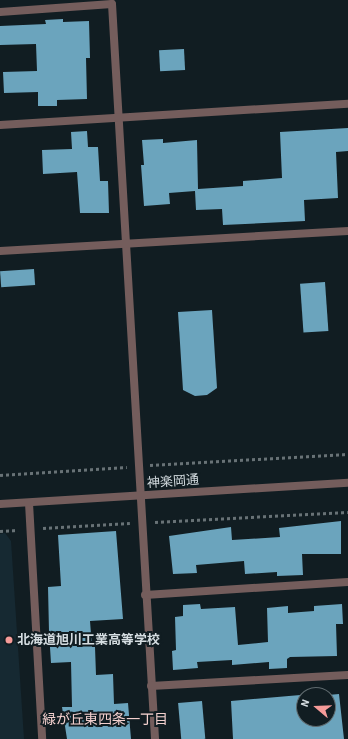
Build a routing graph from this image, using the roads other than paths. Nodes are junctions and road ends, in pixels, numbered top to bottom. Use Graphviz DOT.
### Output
graph roads {
  1 [pos="0,12"];
  2 [pos="348,104"];
  3 [pos="118,118"];
  4 [pos="0,125"];
  5 [pos="348,230"];
  6 [pos="127,244"];
  7 [pos="0,251"];
  8 [pos="348,483"];
  9 [pos="139,496"];
  10 [pos="29,503"];
  11 [pos="0,504"];
  12 [pos="348,582"];
  13 [pos="145,595"];
  14 [pos="348,676"];
  15 [pos="151,686"];
  16 [pos="42,739"];
  17 [pos="155,739"];
  1 -- 3 [label="street"];
  2 -- 3 [label="street"];
  3 -- 4 [label="street"];
  3 -- 6 [label="street"];
  5 -- 6 [label="street"];
  6 -- 7 [label="street"];
  6 -- 9 [label="street"];
  8 -- 9 [label="street, 神楽岡通"];
  9 -- 10 [label="street, 神楽岡通"];
  9 -- 13 [label="street"];
  10 -- 11 [label="street, 神楽岡通"];
  10 -- 16 [label="street"];
  12 -- 13 [label="street"];
  13 -- 15 [label="street"];
  14 -- 15 [label="street"];
  15 -- 17 [label="street"];
}
